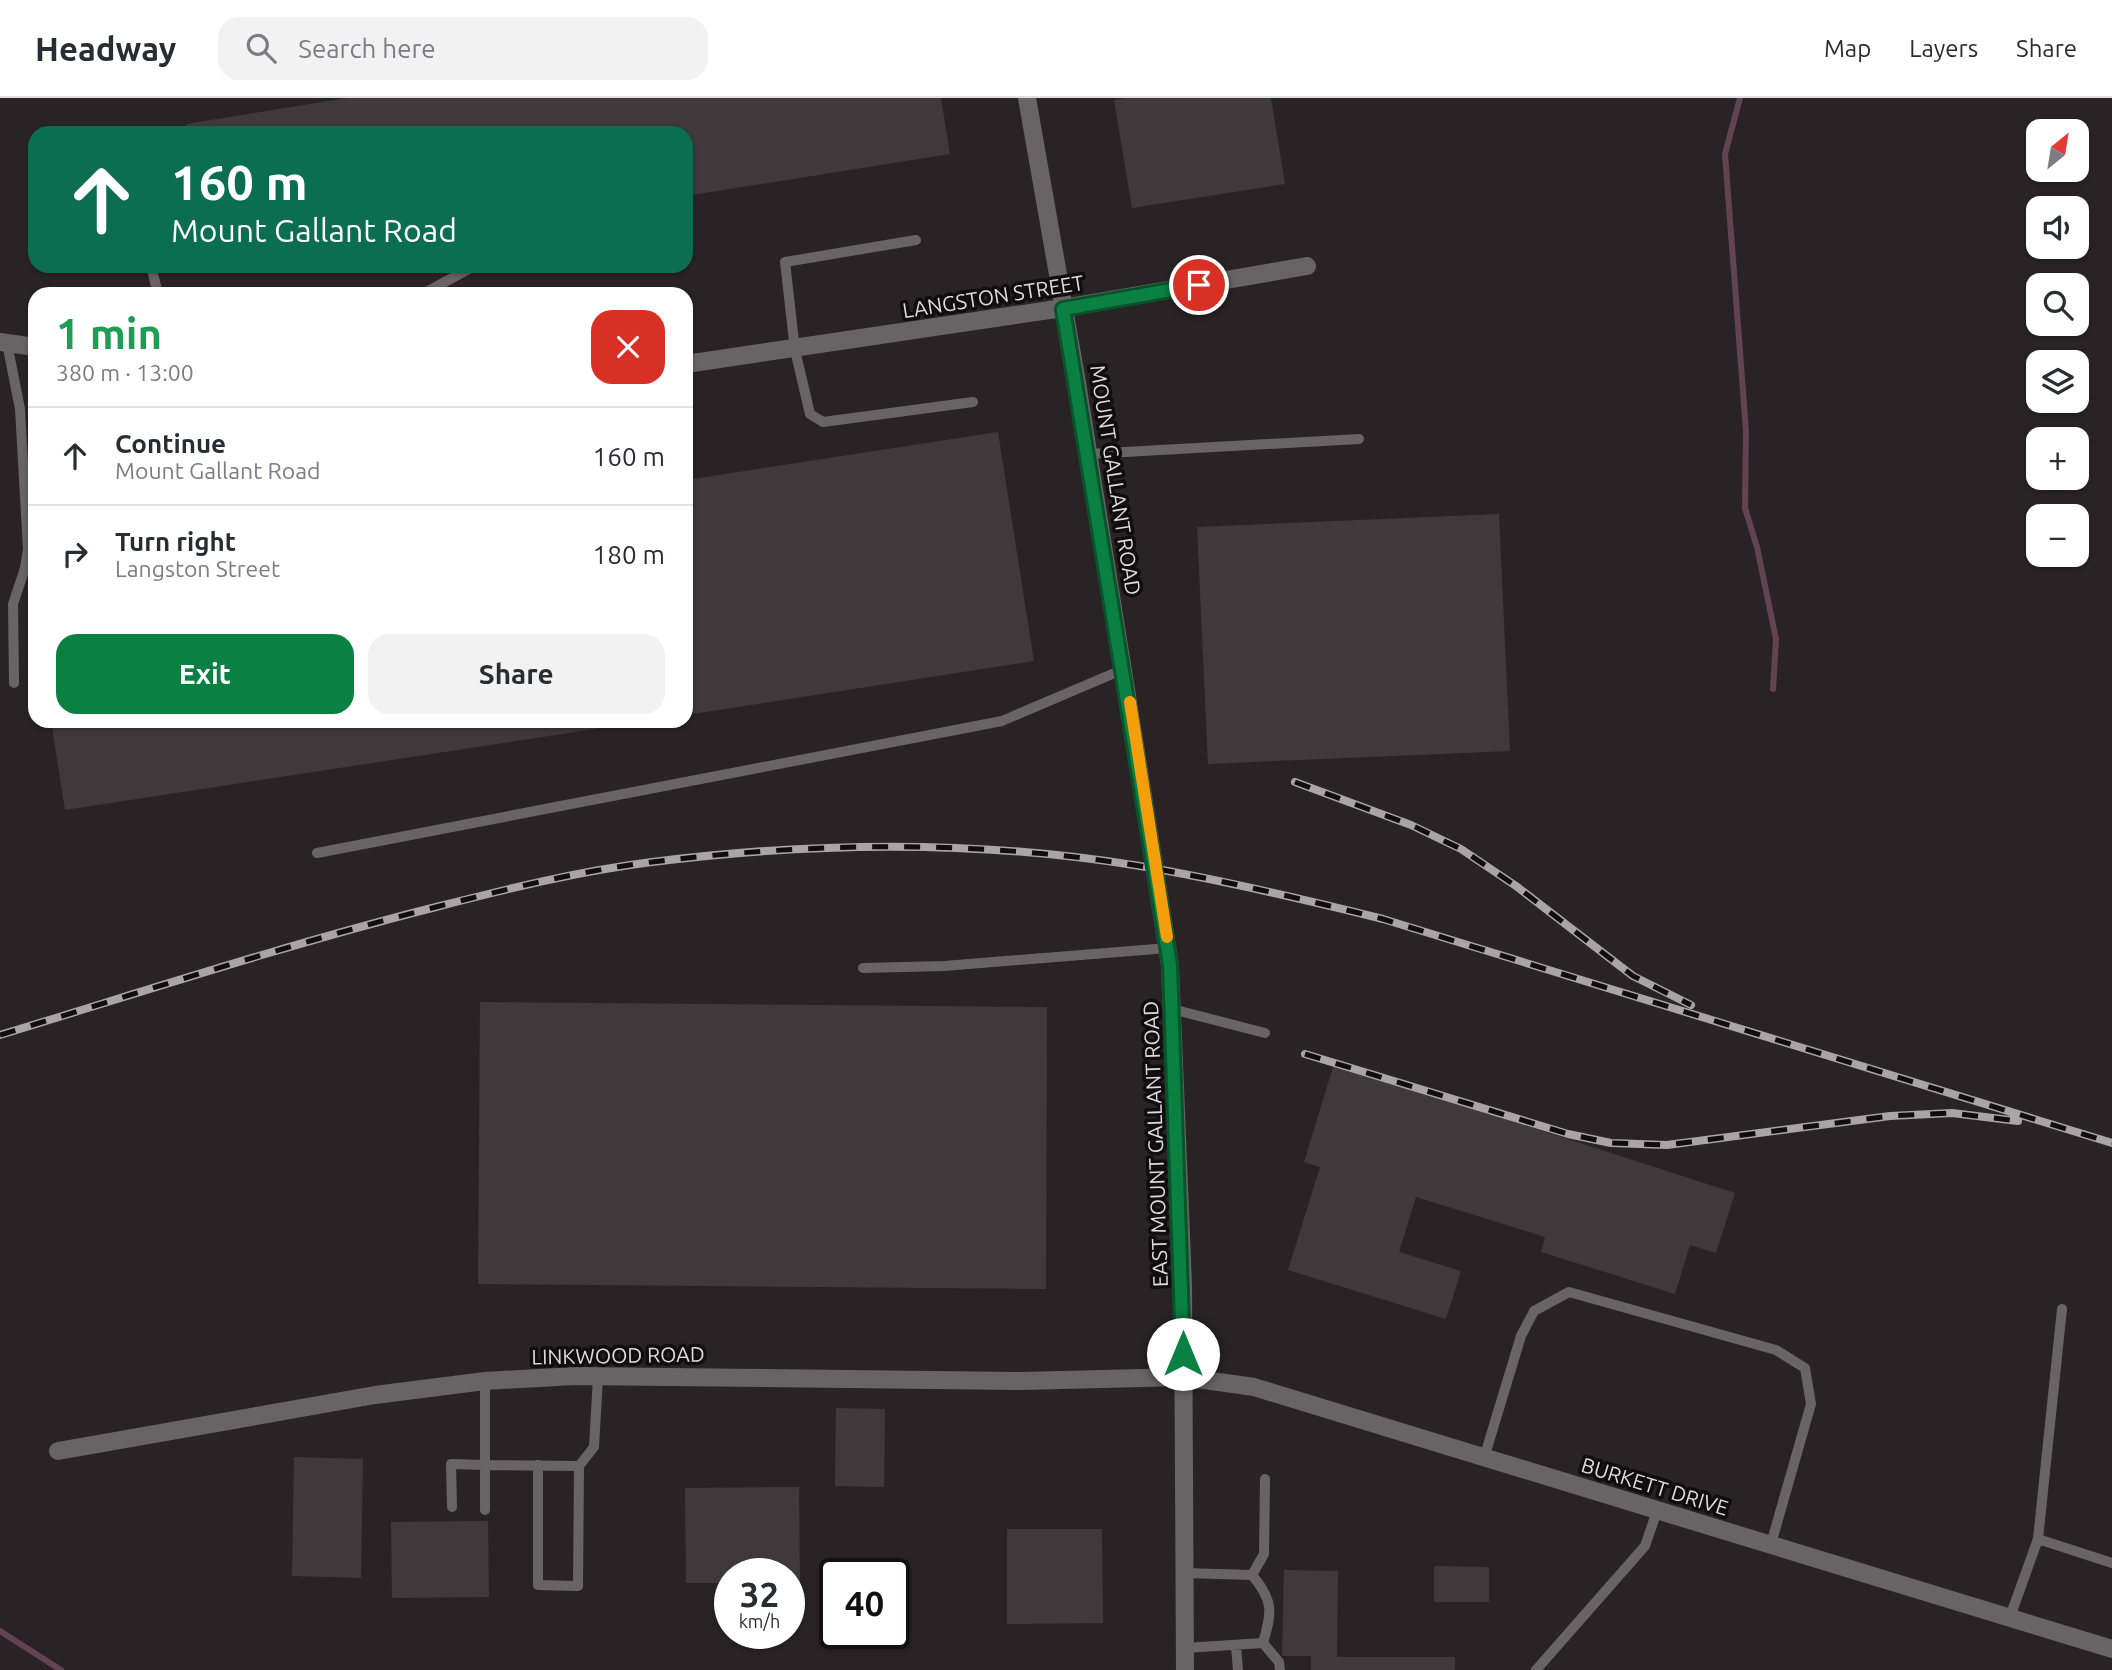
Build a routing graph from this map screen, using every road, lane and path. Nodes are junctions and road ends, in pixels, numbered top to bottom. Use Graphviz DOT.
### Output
graph roads {
  1 [pos="1027,98"];
  2 [pos="916,240"];
  3 [pos="1307,266"];
  4 [pos="461,273"];
  5 [pos="436,287"];
  6 [pos="1063,309"];
  7 [pos="4,342"];
  8 [pos="28,346"];
  9 [pos="795,350"];
  10 [pos="693,363"];
  11 [pos="973,402"];
  12 [pos="1359,439"];
  13 [pos="1089,454"];
  14 [pos="1124,669"];
  15 [pos="14,683"];
  16 [pos="317,853"];
  17 [pos="1157,870"];
  18 [pos="1168,948"];
  19 [pos="863,968"];
  20 [pos="1172,1009"];
  21 [pos="1265,1033"];
  22 [pos="2062,1309"];
  23 [pos="598,1377"];
  24 [pos="1183,1377"];
  25 [pos="485,1381"];
  26 [pos="58,1451"];
  27 [pos="1484,1458"];
  28 [pos="485,1465"];
  29 [pos="538,1465"];
  30 [pos="579,1466"];
  31 [pos="1265,1479"];
  32 [pos="452,1507"];
  33 [pos="485,1510"];
  34 [pos="1657,1511"];
  35 [pos="2038,1539"];
  36 [pos="1771,1544"];
  37 [pos="2112,1563"];
  38 [pos="1185,1573"];
  39 [pos="1252,1575"];
  40 [pos="2010,1617"];
  41 [pos="1263,1643"];
  42 [pos="1236,1647"];
  43 [pos="1185,1648"];
  44 [pos="2112,1649"];
  45 [pos="1185,1670"];
  46 [pos="1238,1670"];
  47 [pos="1280,1670"];
  48 [pos="1536,1670"];
  1 -- 6 [label="street, MOUNT GALLANT ROAD"];
  2 -- 9 [label="lane"];
  3 -- 6 [label="street, LANGSTON STREET"];
  4 -- 5 [label="lane"];
  6 -- 9 [label="street, LANGSTON STREET"];
  6 -- 13 [label="street, MOUNT GALLANT ROAD"];
  7 -- 8 [label="street"];
  7 -- 15 [label="lane"];
  9 -- 10 [label="street, LANGSTON STREET"];
  9 -- 11 [label="lane"];
  12 -- 13 [label="lane"];
  13 -- 14 [label="street, MOUNT GALLANT ROAD"];
  14 -- 16 [label="lane"];
  14 -- 17 [label="street, MOUNT GALLANT ROAD"];
  17 -- 18 [label="street, EAST MOUNT GALLANT ROAD"];
  18 -- 19 [label="lane"];
  18 -- 20 [label="street, EAST MOUNT GALLANT ROAD"];
  20 -- 21 [label="lane"];
  20 -- 24 [label="street, EAST MOUNT GALLANT ROAD"];
  22 -- 35 [label="lane"];
  23 -- 24 [label="street, LINKWOOD ROAD"];
  23 -- 25 [label="street, LINKWOOD ROAD"];
  23 -- 30 [label="lane"];
  24 -- 27 [label="street, BURKETT DRIVE"];
  24 -- 38 [label="street, EAST MOUNT GALLANT ROAD"];
  25 -- 26 [label="street, LINKWOOD ROAD"];
  25 -- 28 [label="lane"];
  27 -- 34 [label="street, BURKETT DRIVE"];
  27 -- 36 [label="lane"];
  28 -- 29 [label="lane"];
  28 -- 32 [label="lane"];
  28 -- 33 [label="lane"];
  29 -- 30 [label="lane"];
  29 -- 30 [label="lane"];
  31 -- 39 [label="lane"];
  34 -- 36 [label="street, BURKETT DRIVE"];
  34 -- 48 [label="lane"];
  35 -- 37 [label="lane"];
  35 -- 40 [label="lane"];
  36 -- 40 [label="street, BURKETT DRIVE"];
  38 -- 39 [label="lane"];
  38 -- 43 [label="street, EAST MOUNT GALLANT ROAD"];
  39 -- 41 [label="lane"];
  40 -- 44 [label="street, BURKETT DRIVE"];
  41 -- 42 [label="lane"];
  41 -- 47 [label="lane"];
  42 -- 43 [label="lane"];
  42 -- 46 [label="lane"];
  43 -- 45 [label="street, EAST MOUNT GALLANT ROAD"];
}
